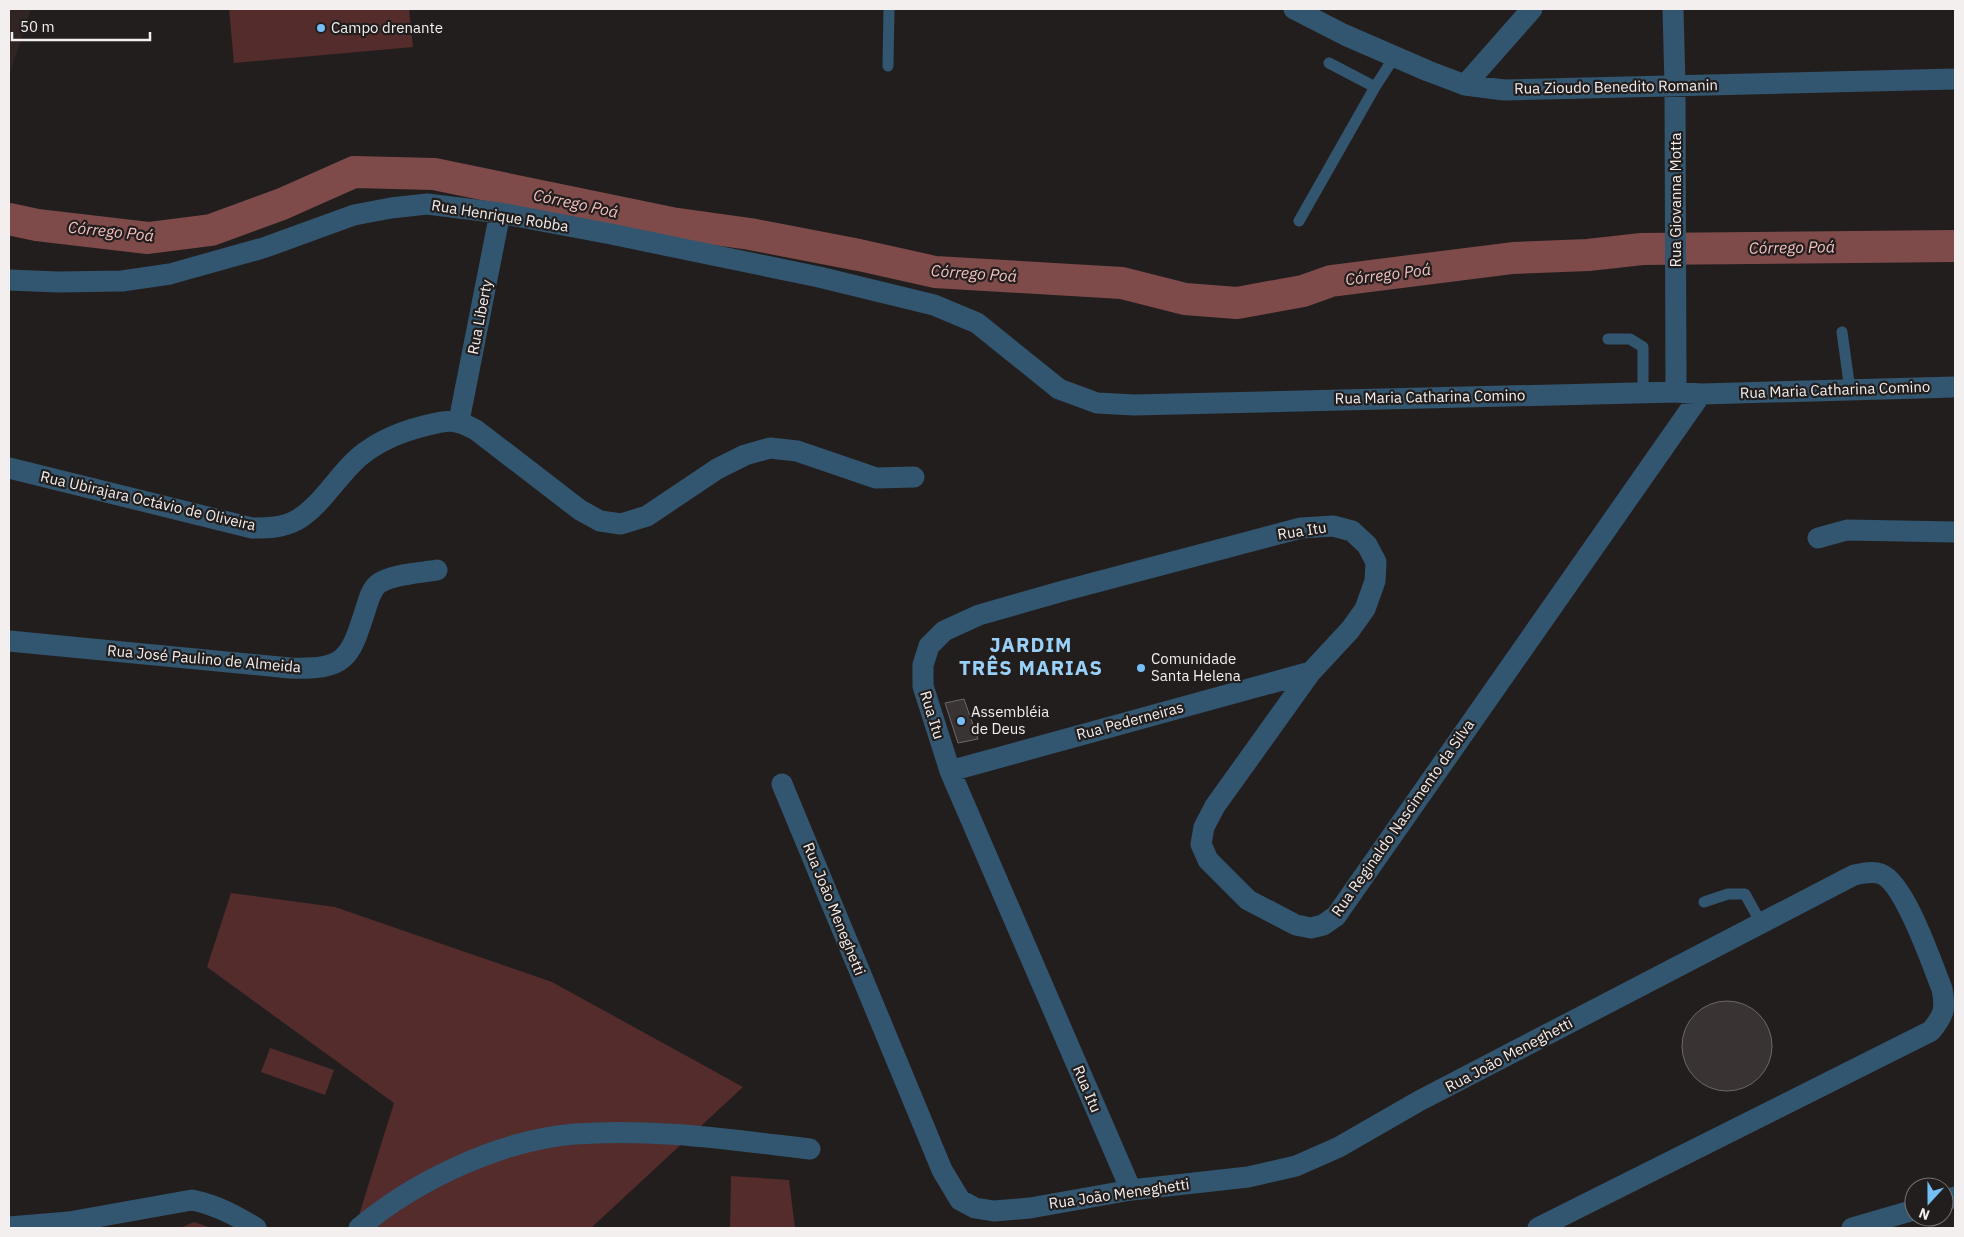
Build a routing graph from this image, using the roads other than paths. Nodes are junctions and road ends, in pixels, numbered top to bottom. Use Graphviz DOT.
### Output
graph roads {
  1 [pos="890,9"];
  2 [pos="1294,9"];
  3 [pos="1532,9"];
  4 [pos="1673,9"];
  5 [pos="1395,56"];
  6 [pos="1329,63"];
  7 [pos="888,66"];
  8 [pos="1955,79"];
  9 [pos="1465,85"];
  10 [pos="1675,86"];
  11 [pos="1375,87"];
  12 [pos="500,213"];
  13 [pos="1299,221"];
  14 [pos="9,280"];
  15 [pos="934,306"];
  16 [pos="1842,332"];
  17 [pos="1608,340"];
  18 [pos="1955,387"];
  19 [pos="1850,390"];
  20 [pos="1676,392"];
  21 [pos="1643,393"];
  22 [pos="1701,394"];
  23 [pos="459,421"];
  24 [pos="9,468"];
  25 [pos="914,477"];
  26 [pos="1955,532"];
  27 [pos="1818,538"];
  28 [pos="437,570"];
  29 [pos="1375,581"];
  30 [pos="9,641"];
  31 [pos="1311,672"];
  32 [pos="950,772"];
  33 [pos="782,784"];
  34 [pos="1704,902"];
  35 [pos="1761,923"];
  36 [pos="810,1149"];
  37 [pos="1131,1190"];
  38 [pos="1904,1213"];
  39 [pos="9,1227"];
  40 [pos="256,1228"];
  41 [pos="359,1228"];
  42 [pos="1538,1228"];
  43 [pos="1852,1228"];
  1 -- 7 [label="lane"];
  2 -- 5 [label="street, Rua Zioudo Benedito Romanin"];
  3 -- 9 [label="street"];
  4 -- 10 [label="street, Rua Giovanna Motta"];
  5 -- 9 [label="street, Rua Zioudo Benedito Romanin"];
  5 -- 11 [label="lane"];
  6 -- 11 [label="lane"];
  8 -- 10 [label="street, Rua Zioudo Benedito Romanin"];
  9 -- 10 [label="street, Rua Zioudo Benedito Romanin"];
  10 -- 20 [label="street, Rua Giovanna Motta"];
  11 -- 13 [label="lane"];
  12 -- 14 [label="street, Rua Henrique Robba"];
  12 -- 15 [label="street, Rua Henrique Robba"];
  12 -- 23 [label="street, Rua Liberty"];
  15 -- 21 [label="street, Rua Maria Catharina Comino"];
  16 -- 19 [label="lane"];
  17 -- 21 [label="lane"];
  18 -- 19 [label="street, Rua Maria Catharina Comino"];
  19 -- 22 [label="street, Rua Maria Catharina Comino"];
  20 -- 21 [label="street, Rua Maria Catharina Comino"];
  20 -- 22 [label="street, Rua Maria Catharina Comino"];
  22 -- 31 [label="street, Rua Reginaldo Nascimento da Silva"];
  23 -- 24 [label="street, Rua Ubirajara Octávio de Oliveira"];
  23 -- 25 [label="street"];
  26 -- 27 [label="street"];
  28 -- 30 [label="street, Rua José Paulino de Almeida"];
  29 -- 31 [label="street, Rua Reginaldo Nascimento da Silva"];
  29 -- 32 [label="street, Rua Itu"];
  31 -- 32 [label="street, Rua Pederneiras"];
  32 -- 37 [label="street, Rua Itu"];
  33 -- 37 [label="street, Rua João Meneghetti"];
  34 -- 35 [label="lane"];
  35 -- 37 [label="street, Rua João Meneghetti"];
  35 -- 42 [label="street, Rua João Meneghetti"];
  36 -- 41 [label="street"];
  38 -- 43 [label="street"];
  39 -- 40 [label="street"];
}
